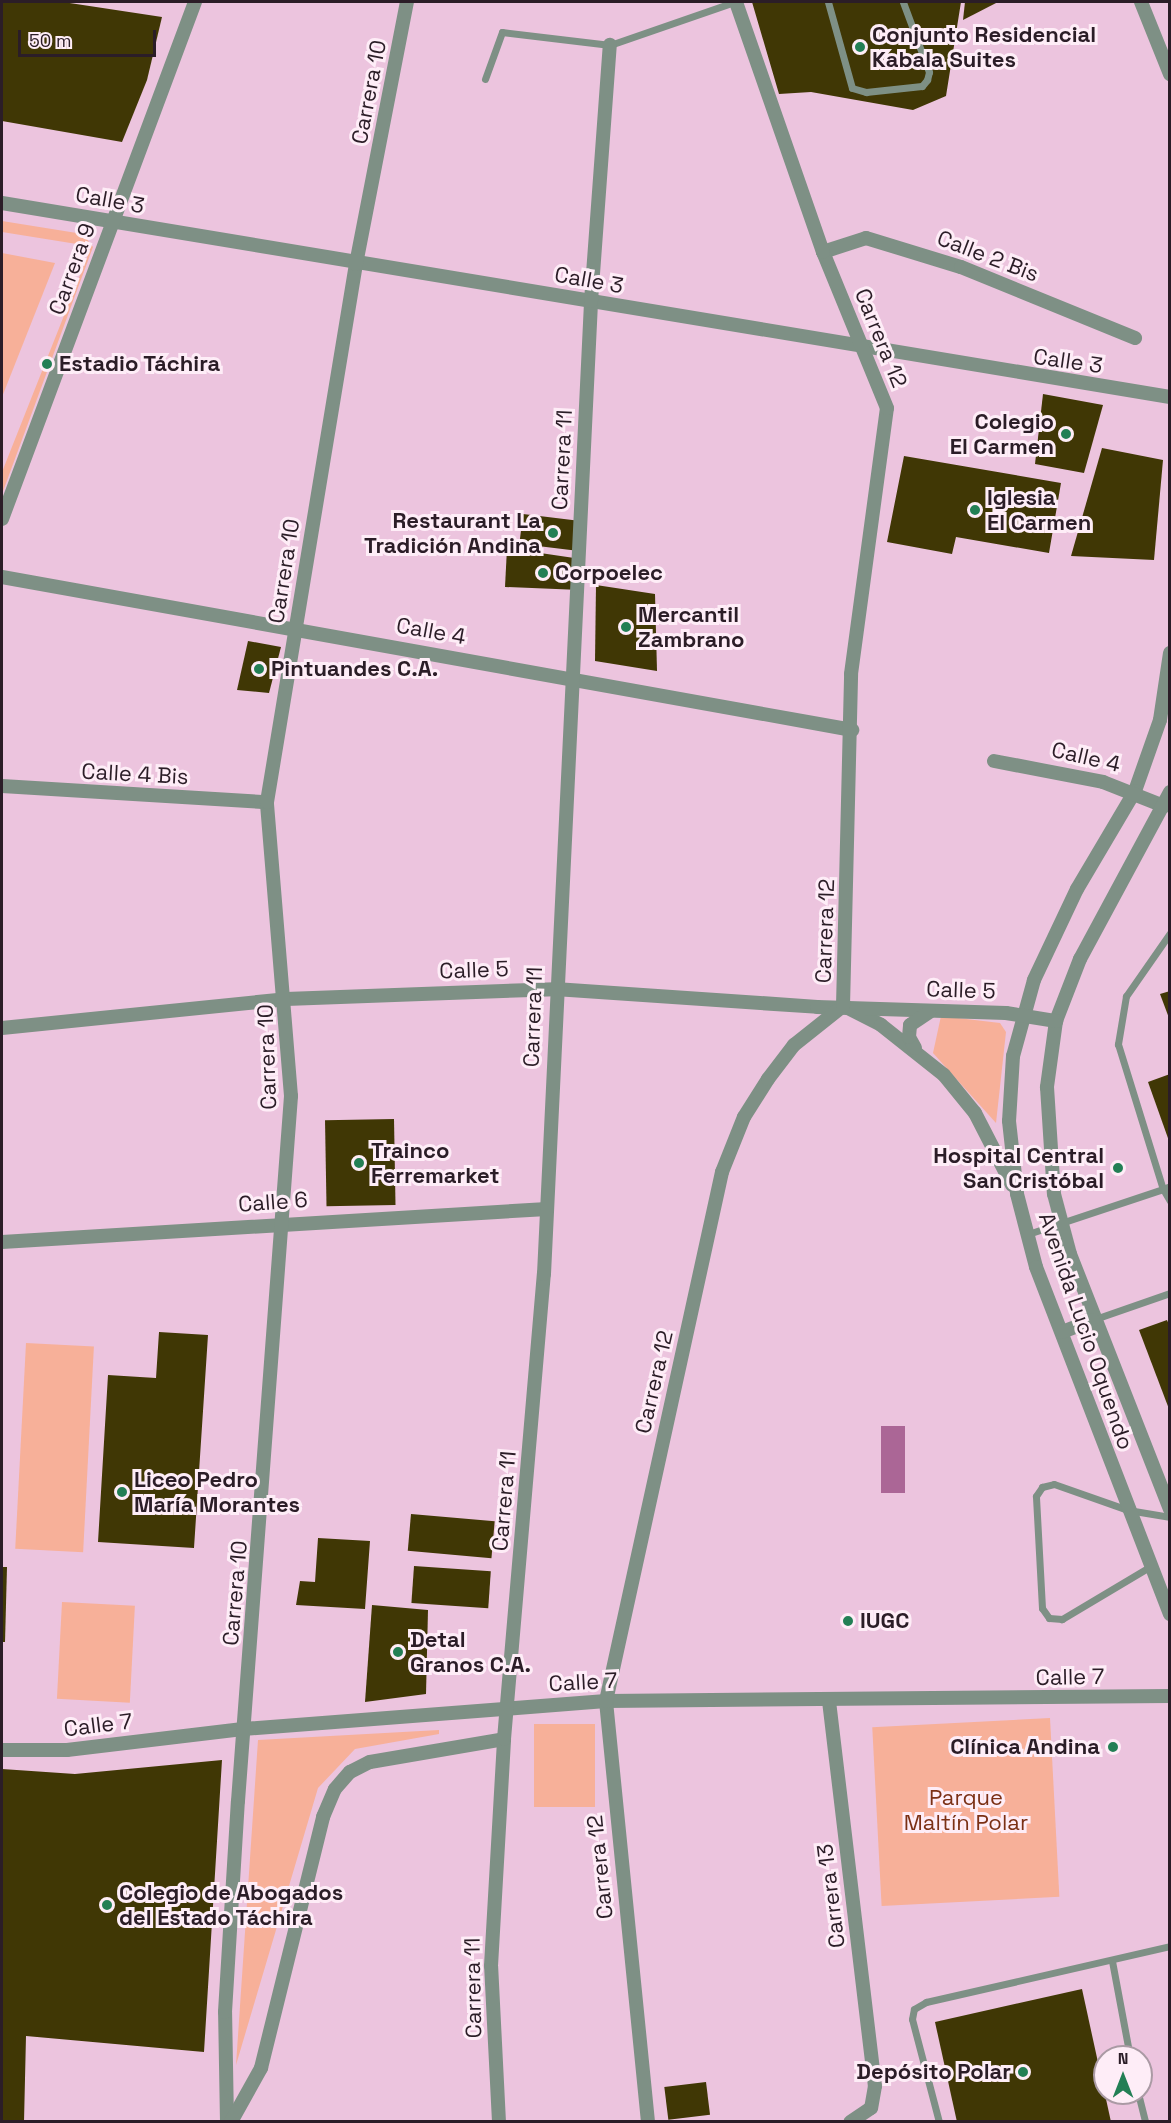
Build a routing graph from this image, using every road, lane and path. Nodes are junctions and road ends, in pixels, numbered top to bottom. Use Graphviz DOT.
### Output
graph roads {
  1 [pos="195,2"];
  2 [pos="407,2"];
  3 [pos="735,2"];
  4 [pos="828,2"];
  5 [pos="903,2"];
  6 [pos="1141,2"];
  7 [pos="1170,36"];
  8 [pos="610,45"];
  9 [pos="1159,47"];
  10 [pos="1170,74"];
  11 [pos="485,79"];
  12 [pos="2,204"];
  13 [pos="112,222"];
  14 [pos="823,252"];
  15 [pos="356,264"];
  16 [pos="591,301"];
  17 [pos="1135,338"];
  18 [pos="864,348"];
  19 [pos="1170,397"];
  20 [pos="2,519"];
  21 [pos="2,576"];
  22 [pos="296,629"];
  23 [pos="1170,653"];
  24 [pos="572,676"];
  25 [pos="852,730"];
  26 [pos="994,761"];
  27 [pos="2,786"];
  28 [pos="1135,791"];
  29 [pos="1170,792"];
  30 [pos="267,802"];
  31 [pos="1164,806"];
  32 [pos="1170,933"];
  33 [pos="555,989"];
  34 [pos="286,999"];
  35 [pos="843,1005"];
  36 [pos="940,1010"];
  37 [pos="1023,1015"];
  38 [pos="1056,1021"];
  39 [pos="2,1028"];
  40 [pos="918,1052"];
  41 [pos="1166,1187"];
  42 [pos="1017,1194"];
  43 [pos="1170,1201"];
  44 [pos="547,1209"];
  45 [pos="282,1222"];
  46 [pos="1061,1222"];
  47 [pos="1028,1234"];
  48 [pos="2,1242"];
  49 [pos="1170,1293"];
  50 [pos="1093,1320"];
  51 [pos="1062,1332"];
  52 [pos="1170,1509"];
  53 [pos="1128,1510"];
  54 [pos="1170,1517"];
  55 [pos="1151,1566"];
  56 [pos="1170,1614"];
  57 [pos="1170,1696"];
  58 [pos="606,1701"];
  59 [pos="829,1701"];
  60 [pos="506,1707"];
  61 [pos="243,1728"];
  62 [pos="504,1739"];
  63 [pos="2,1750"];
  64 [pos="1170,1946"];
  65 [pos="1112,1961"];
  66 [pos="1128,2045"];
  67 [pos="1141,2105"];
  68 [pos="229,2121"];
  69 [pos="498,2121"];
  70 [pos="648,2121"];
  71 [pos="850,2121"];
  72 [pos="939,2121"];
  73 [pos="1145,2121"];
  1 -- 13 [label="street, Carrera 9"];
  2 -- 15 [label="street, Carrera 10"];
  3 -- 8 [label="lane"];
  3 -- 14 [label="street, Carrera 12"];
  4 -- 5 [label="lane"];
  6 -- 9 [label="street"];
  7 -- 9 [label="street"];
  8 -- 11 [label="lane"];
  8 -- 16 [label="street, Carrera 11"];
  9 -- 10 [label="street"];
  12 -- 13 [label="street, Calle 3"];
  13 -- 15 [label="street, Calle 3"];
  13 -- 20 [label="street, Carrera 9"];
  14 -- 17 [label="street, Calle 2 Bis"];
  14 -- 18 [label="street, Carrera 12"];
  15 -- 16 [label="street, Calle 3"];
  15 -- 22 [label="street, Carrera 10"];
  16 -- 18 [label="street, Calle 3"];
  16 -- 24 [label="street, Carrera 11"];
  18 -- 19 [label="street, Calle 3"];
  18 -- 25 [label="street, Carrera 12"];
  21 -- 22 [label="street, Calle 4"];
  22 -- 24 [label="street, Calle 4"];
  22 -- 30 [label="street, Carrera 10"];
  23 -- 28 [label="street, Avenida Lucio Oquendo"];
  24 -- 25 [label="street, Calle 4"];
  24 -- 33 [label="street, Carrera 11"];
  25 -- 35 [label="street, Carrera 12"];
  26 -- 28 [label="street, Calle 4"];
  27 -- 30 [label="street, Calle 4 Bis"];
  28 -- 31 [label="street, Calle 4"];
  28 -- 37 [label="street, Avenida Lucio Oquendo"];
  29 -- 31 [label="street, Avenida Lucio Oquendo"];
  30 -- 34 [label="street, Carrera 10"];
  31 -- 38 [label="street, Avenida Lucio Oquendo"];
  32 -- 41 [label="lane"];
  33 -- 34 [label="street, Calle 5"];
  33 -- 35 [label="street, Calle 5"];
  33 -- 44 [label="street, Carrera 11"];
  34 -- 39 [label="street, Calle 5"];
  34 -- 45 [label="street, Carrera 10"];
  35 -- 36 [label="street, Calle 5"];
  35 -- 40 [label="street"];
  35 -- 58 [label="street, Carrera 12"];
  36 -- 37 [label="street, Calle 5"];
  36 -- 40 [label="street"];
  37 -- 38 [label="street, Calle 5"];
  37 -- 42 [label="street, Avenida Lucio Oquendo"];
  38 -- 46 [label="street, Avenida Lucio Oquendo"];
  40 -- 42 [label="street"];
  41 -- 43 [label="lane"];
  41 -- 46 [label="lane"];
  42 -- 47 [label="street, Avenida Lucio Oquendo"];
  44 -- 45 [label="street, Calle 6"];
  44 -- 60 [label="street, Carrera 11"];
  45 -- 48 [label="street, Calle 6"];
  45 -- 61 [label="street, Carrera 10"];
  46 -- 47 [label="lane"];
  46 -- 50 [label="street, Avenida Lucio Oquendo"];
  47 -- 51 [label="street, Avenida Lucio Oquendo"];
  49 -- 50 [label="lane"];
  50 -- 51 [label="street"];
  50 -- 52 [label="street, Avenida Lucio Oquendo"];
  51 -- 53 [label="street, Avenida Lucio Oquendo"];
  53 -- 54 [label="lane"];
  53 -- 55 [label="street, Avenida Lucio Oquendo"];
  53 -- 55 [label="lane"];
  55 -- 56 [label="street, Avenida Lucio Oquendo"];
  57 -- 59 [label="street, Calle 7"];
  58 -- 59 [label="street, Calle 7"];
  58 -- 60 [label="street, Calle 7"];
  58 -- 70 [label="street, Carrera 12"];
  59 -- 71 [label="street, Carrera 13"];
  60 -- 61 [label="street, Calle 7"];
  60 -- 62 [label="street, Carrera 11"];
  61 -- 63 [label="street, Calle 7"];
  61 -- 68 [label="street, Carrera 10"];
  62 -- 68 [label="street"];
  62 -- 69 [label="street, Carrera 11"];
  64 -- 65 [label="lane"];
  65 -- 66 [label="lane"];
  65 -- 72 [label="lane"];
  67 -- 73 [label="lane"];
}
